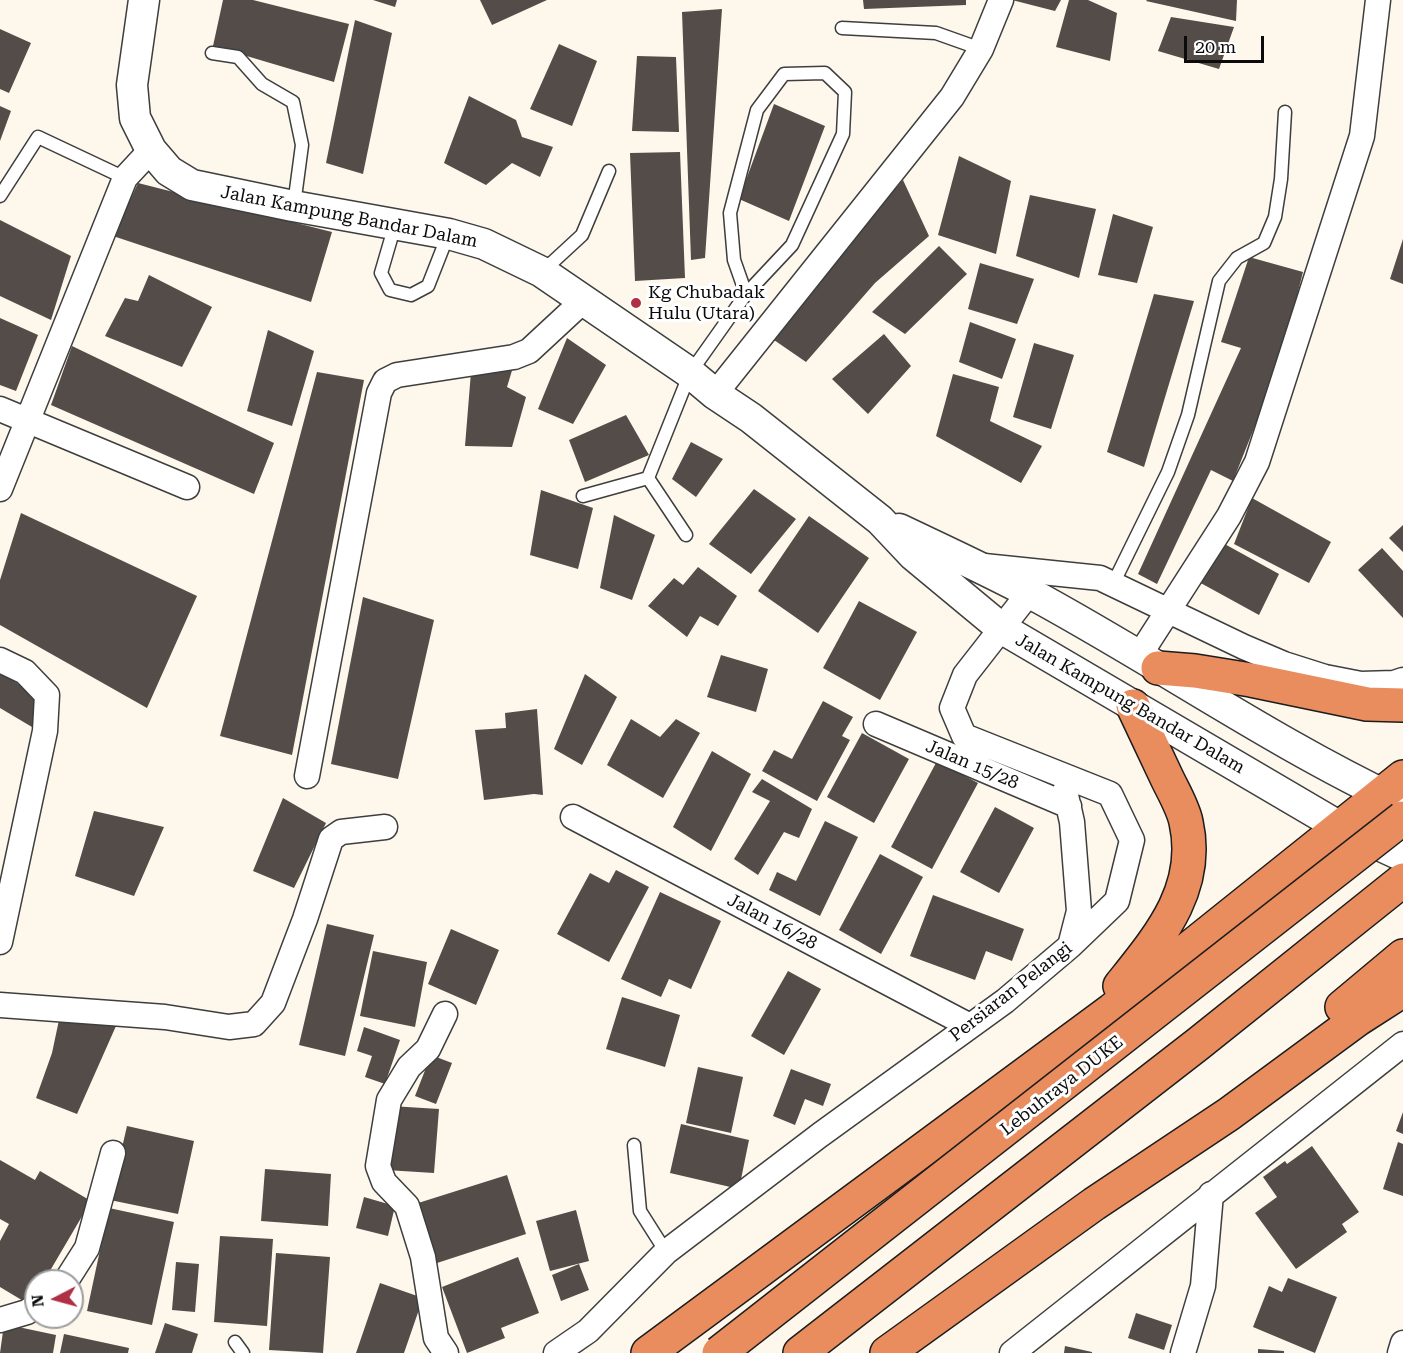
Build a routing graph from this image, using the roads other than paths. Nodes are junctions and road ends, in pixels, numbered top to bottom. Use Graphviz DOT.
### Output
graph roads {
  1 [pos="144,0"];
  2 [pos="1000,0"];
  3 [pos="1378,0"];
  4 [pos="842,28"];
  5 [pos="981,49"];
  6 [pos="212,53"];
  7 [pos="1285,112"];
  8 [pos="151,150"];
  9 [pos="609,171"];
  10 [pos="125,178"];
  11 [pos="0,196"];
  12 [pos="293,206"];
  13 [pos="395,224"];
  14 [pos="449,234"];
  15 [pos="542,272"];
  16 [pos="746,294"];
  17 [pos="584,300"];
  18 [pos="690,373"];
  19 [pos="715,394"];
  20 [pos="0,410"];
  21 [pos="28,420"];
  22 [pos="648,478"];
  23 [pos="187,487"];
  24 [pos="0,489"];
  25 [pos="583,496"];
  26 [pos="880,520"];
  27 [pos="686,535"];
  28 [pos="972,565"];
  29 [pos="1113,584"];
  30 [pos="1029,593"];
  31 [pos="1169,610"];
  32 [pos="1001,628"];
  33 [pos="0,660"];
  34 [pos="1148,662"];
  35 [pos="1403,680"];
  36 [pos="1403,705"];
  37 [pos="1133,706"];
  38 [pos="876,724"];
  39 [pos="307,777"];
  40 [pos="1062,777"];
  41 [pos="1398,798"];
  42 [pos="1069,806"];
  43 [pos="573,817"];
  44 [pos="1340,827"];
  45 [pos="385,828"];
  46 [pos="1403,856"];
  47 [pos="1403,880"];
  48 [pos="0,942"];
  49 [pos="1070,946"];
  50 [pos="1403,956"];
  51 [pos="1403,990"];
  52 [pos="0,1005"];
  53 [pos="445,1014"];
  54 [pos="970,1026"];
  55 [pos="1080,1033"];
  56 [pos="1401,1048"];
  57 [pos="634,1145"];
  58 [pos="113,1154"];
  59 [pos="1211,1194"];
  60 [pos="1094,1204"];
  61 [pos="666,1252"];
  62 [pos="74,1269"];
  63 [pos="24,1313"];
  64 [pos="0,1320"];
  65 [pos="236,1342"];
  66 [pos="1403,1343"];
  67 [pos="243,1353"];
  68 [pos="446,1353"];
  69 [pos="556,1353"];
  70 [pos="648,1353"];
  71 [pos="719,1353"];
  72 [pos="800,1353"];
  73 [pos="887,1353"];
  74 [pos="1012,1353"];
  75 [pos="1183,1353"];
  76 [pos="1400,1353"];
  1 -- 8 [label="street, Jalan Kampung Bandar Dalam"];
  2 -- 5 [label="street"];
  3 -- 31 [label="street"];
  4 -- 5 [label="lane"];
  5 -- 19 [label="street"];
  6 -- 12 [label="lane"];
  7 -- 29 [label="lane"];
  8 -- 10 [label="street"];
  8 -- 12 [label="street, Jalan Kampung Bandar Dalam"];
  9 -- 15 [label="lane"];
  10 -- 11 [label="lane"];
  10 -- 21 [label="street"];
  12 -- 13 [label="street, Jalan Kampung Bandar Dalam"];
  13 -- 14 [label="street, Jalan Kampung Bandar Dalam"];
  13 -- 14 [label="lane"];
  14 -- 15 [label="street, Jalan Kampung Bandar Dalam"];
  15 -- 17 [label="street, Jalan Kampung Bandar Dalam"];
  16 -- 16 [label="lane"];
  16 -- 18 [label="lane"];
  17 -- 18 [label="street, Jalan Kampung Bandar Dalam"];
  17 -- 39 [label="street"];
  18 -- 19 [label="street, Jalan Kampung Bandar Dalam"];
  18 -- 22 [label="lane"];
  19 -- 26 [label="street, Jalan Kampung Bandar Dalam"];
  20 -- 21 [label="street"];
  21 -- 23 [label="street"];
  21 -- 24 [label="street"];
  22 -- 25 [label="lane"];
  22 -- 27 [label="lane"];
  26 -- 28 [label="street, Jalan Kampung Bandar Dalam"];
  26 -- 32 [label="street, Jalan Kampung Bandar Dalam"];
  28 -- 29 [label="street"];
  28 -- 30 [label="street, Jalan Kampung Bandar Dalam"];
  29 -- 31 [label="street"];
  30 -- 32 [label="street, Persiaran Pelangi"];
  30 -- 34 [label="street, Jalan Kampung Bandar Dalam"];
  31 -- 34 [label="street"];
  31 -- 35 [label="street"];
  32 -- 37 [label="street, Jalan Kampung Bandar Dalam"];
  32 -- 40 [label="street, Persiaran Pelangi"];
  33 -- 48 [label="street"];
  34 -- 36 [label="highway"];
  34 -- 41 [label="street, Jalan Kampung Bandar Dalam"];
  37 -- 44 [label="street, Jalan Kampung Bandar Dalam"];
  37 -- 55 [label="highway"];
  38 -- 42 [label="street, Jalan 15/28"];
  40 -- 42 [label="street"];
  40 -- 49 [label="street, Persiaran Pelangi"];
  41 -- 44 [label="highway"];
  41 -- 71 [label="highway, Lebuhraya DUKE, bridge"];
  42 -- 49 [label="street"];
  43 -- 54 [label="street, Jalan 16/28"];
  44 -- 46 [label="street, Jalan Kampung Bandar Dalam"];
  44 -- 55 [label="highway"];
  45 -- 52 [label="street"];
  47 -- 72 [label="highway"];
  49 -- 54 [label="street, Persiaran Pelangi"];
  50 -- 60 [label="highway"];
  51 -- 60 [label="highway"];
  53 -- 68 [label="street"];
  54 -- 61 [label="street, Persiaran Pelangi"];
  55 -- 70 [label="highway"];
  56 -- 59 [label="street"];
  57 -- 61 [label="lane"];
  58 -- 62 [label="street"];
  59 -- 74 [label="street"];
  59 -- 75 [label="street"];
  60 -- 73 [label="highway"];
  61 -- 69 [label="street, Persiaran Pelangi"];
  63 -- 64 [label="street"];
  65 -- 67 [label="lane"];
  66 -- 76 [label="street"];
}
